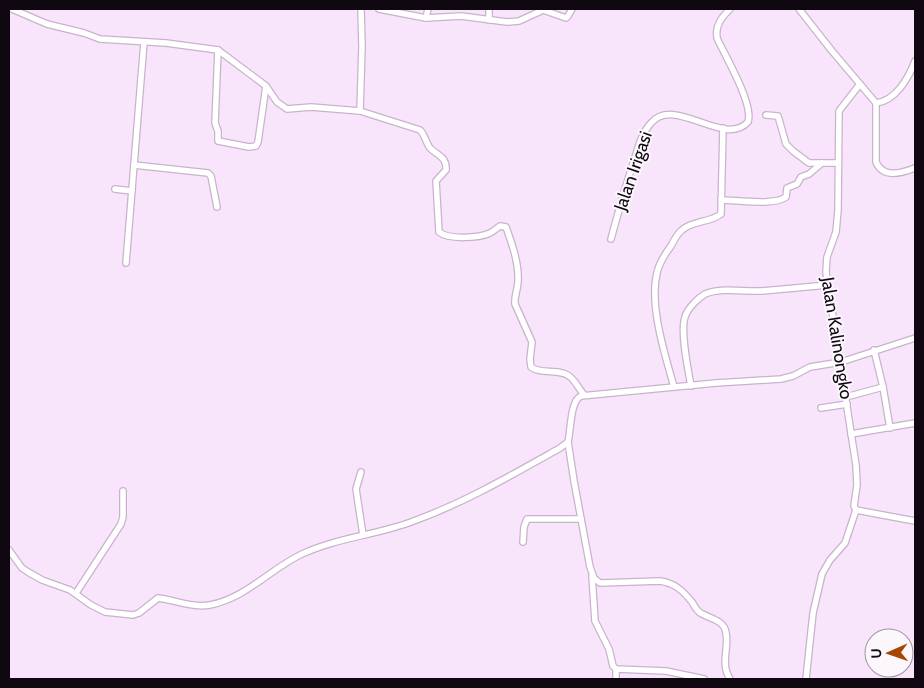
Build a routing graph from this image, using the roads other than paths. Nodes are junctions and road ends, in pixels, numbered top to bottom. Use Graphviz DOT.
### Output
graph roads {
  1 [pos="12,9"];
  2 [pos="360,9"];
  3 [pos="379,9"];
  4 [pos="428,9"];
  5 [pos="490,9"];
  6 [pos="572,9"];
  7 [pos="730,9"];
  8 [pos="799,9"];
  9 [pos="426,18"];
  10 [pos="489,20"];
  11 [pos="144,42"];
  12 [pos="218,50"];
  13 [pos="915,61"];
  14 [pos="860,84"];
  15 [pos="266,86"];
  16 [pos="876,103"];
  17 [pos="360,111"];
  18 [pos="766,115"];
  19 [pos="723,128"];
  20 [pos="822,163"];
  21 [pos="838,163"];
  22 [pos="134,165"];
  23 [pos="915,168"];
  24 [pos="115,189"];
  25 [pos="132,191"];
  26 [pos="721,200"];
  27 [pos="217,207"];
  28 [pos="611,239"];
  29 [pos="126,263"];
  30 [pos="828,285"];
  31 [pos="915,338"];
  32 [pos="874,350"];
  33 [pos="841,362"];
  34 [pos="691,386"];
  35 [pos="674,387"];
  36 [pos="884,387"];
  37 [pos="584,395"];
  38 [pos="846,397"];
  39 [pos="847,404"];
  40 [pos="821,408"];
  41 [pos="915,423"];
  42 [pos="890,428"];
  43 [pos="852,434"];
  44 [pos="568,442"];
  45 [pos="361,472"];
  46 [pos="123,491"];
  47 [pos="856,510"];
  48 [pos="581,519"];
  49 [pos="915,521"];
  50 [pos="363,535"];
  51 [pos="523,542"];
  52 [pos="9,550"];
  53 [pos="592,576"];
  54 [pos="76,593"];
  55 [pos="616,669"];
  56 [pos="616,679"];
  57 [pos="704,679"];
  58 [pos="730,679"];
  59 [pos="806,679"];
  1 -- 11 [label="street"];
  2 -- 17 [label="street"];
  3 -- 9 [label="street"];
  4 -- 9 [label="street"];
  5 -- 10 [label="street"];
  6 -- 10 [label="street"];
  7 -- 19 [label="street, Jalan Irigasi"];
  8 -- 14 [label="street"];
  9 -- 10 [label="street"];
  11 -- 12 [label="street"];
  11 -- 22 [label="street"];
  12 -- 15 [label="street"];
  12 -- 15 [label="street"];
  13 -- 16 [label="street"];
  14 -- 16 [label="street"];
  14 -- 21 [label="street, Jalan Kalinongko"];
  15 -- 17 [label="street"];
  16 -- 23 [label="street"];
  17 -- 37 [label="street"];
  18 -- 20 [label="street"];
  19 -- 26 [label="street"];
  19 -- 28 [label="street, Jalan Irigasi"];
  20 -- 21 [label="street"];
  20 -- 26 [label="street"];
  21 -- 30 [label="street, Jalan Kalinongko"];
  22 -- 25 [label="street"];
  22 -- 27 [label="street"];
  24 -- 25 [label="street"];
  25 -- 29 [label="street"];
  26 -- 35 [label="street"];
  30 -- 33 [label="street, Jalan Kalinongko"];
  30 -- 34 [label="street"];
  31 -- 32 [label="street"];
  32 -- 33 [label="street"];
  32 -- 36 [label="street"];
  33 -- 34 [label="street"];
  33 -- 38 [label="street, Jalan Kalinongko"];
  34 -- 35 [label="street"];
  35 -- 37 [label="street"];
  36 -- 38 [label="street"];
  36 -- 42 [label="street"];
  37 -- 44 [label="street"];
  38 -- 39 [label="street, Jalan Kalinongko"];
  39 -- 40 [label="street"];
  39 -- 43 [label="street, Jalan Kalinongko"];
  41 -- 42 [label="street"];
  42 -- 43 [label="street"];
  43 -- 47 [label="street, Jalan Kalinongko"];
  44 -- 48 [label="street"];
  44 -- 50 [label="street"];
  45 -- 50 [label="street"];
  46 -- 54 [label="street"];
  47 -- 49 [label="street"];
  47 -- 59 [label="street, Jalan Kalinongko"];
  48 -- 51 [label="street"];
  48 -- 53 [label="street"];
  50 -- 54 [label="street"];
  52 -- 54 [label="street"];
  53 -- 55 [label="street"];
  53 -- 58 [label="street"];
  55 -- 56 [label="street"];
  55 -- 57 [label="street"];
}
